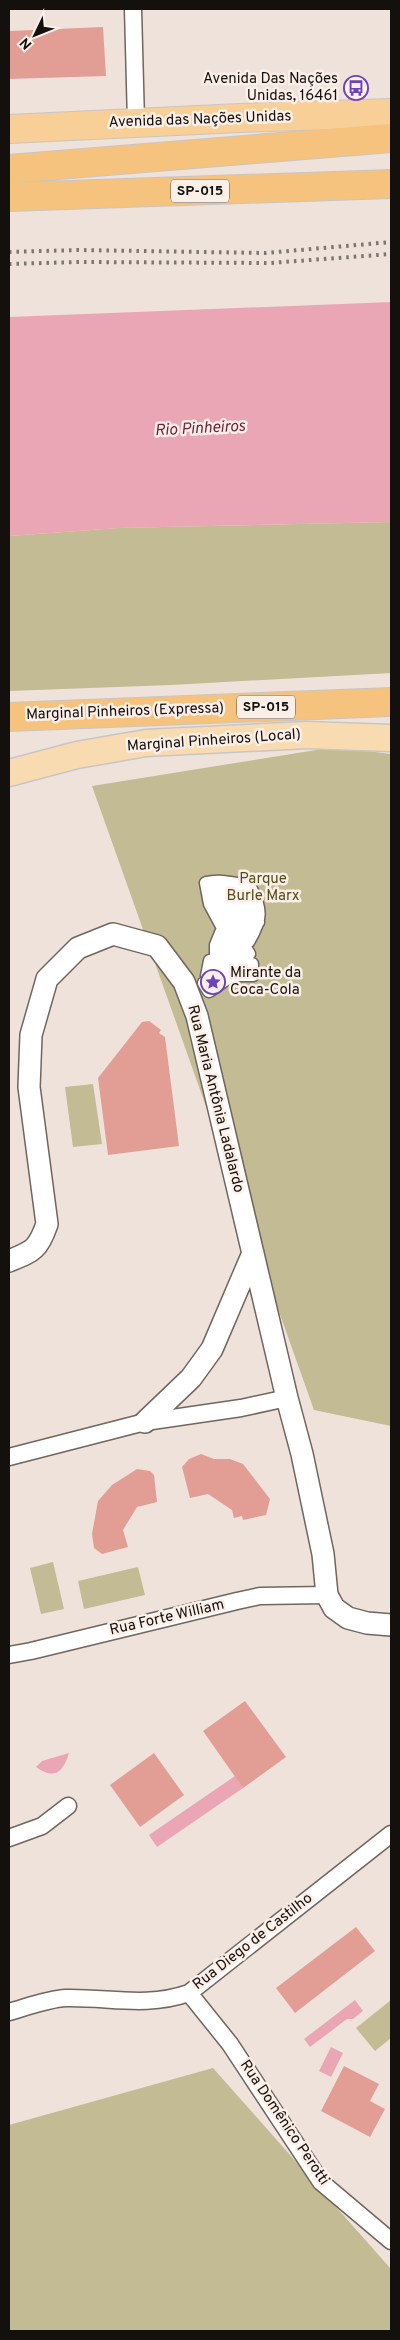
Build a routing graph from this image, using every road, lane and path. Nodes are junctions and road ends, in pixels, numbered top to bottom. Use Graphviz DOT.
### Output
graph roads {
  1 [pos="133,9"];
  2 [pos="391,113"];
  3 [pos="136,122"];
  4 [pos="9,129"];
  5 [pos="391,138"];
  6 [pos="9,169"];
  7 [pos="391,184"];
  8 [pos="9,197"];
  9 [pos="391,702"];
  10 [pos="342,704"];
  11 [pos="391,714"];
  12 [pos="9,717"];
  13 [pos="391,738"];
  14 [pos="9,773"];
  15 [pos="243,923"];
  16 [pos="252,975"];
  17 [pos="254,1253"];
  18 [pos="9,1261"];
  19 [pos="287,1398"];
  20 [pos="144,1422"];
  21 [pos="9,1457"];
  22 [pos="327,1595"];
  23 [pos="391,1625"];
  24 [pos="9,1655"];
  25 [pos="68,1806"];
  26 [pos="391,1834"];
  27 [pos="9,1838"];
  28 [pos="189,1993"];
  29 [pos="9,2012"];
  30 [pos="391,2241"];
  1 -- 3 [label="street"];
  2 -- 3 [label="highway, Avenida das Nações Unidas"];
  3 -- 4 [label="highway, Avenida das Nações Unidas"];
  5 -- 6 [label="highway"];
  7 -- 8 [label="highway, SP-015"];
  9 -- 10 [label="highway, Marginal Pinheiros (Expressa) / SP-015"];
  10 -- 11 [label="highway"];
  10 -- 12 [label="highway, Marginal Pinheiros (Expressa) / SP-015"];
  13 -- 14 [label="main road, Marginal Pinheiros (Local)"];
  15 -- 16 [label="street"];
  17 -- 18 [label="street, Rua Maria Antônia Ladalardo"];
  17 -- 19 [label="street, Rua Maria Antônia Ladalardo"];
  17 -- 20 [label="street"];
  19 -- 20 [label="street"];
  19 -- 22 [label="street, Rua Maria Antônia Ladalardo"];
  20 -- 21 [label="street"];
  22 -- 23 [label="street"];
  22 -- 24 [label="street, Rua Forte William"];
  25 -- 27 [label="street"];
  26 -- 28 [label="street, Rua Diego de Castilho"];
  28 -- 29 [label="street, Rua Diego de Castilho"];
  28 -- 30 [label="street, Rua Domênico Perotti"];
}
